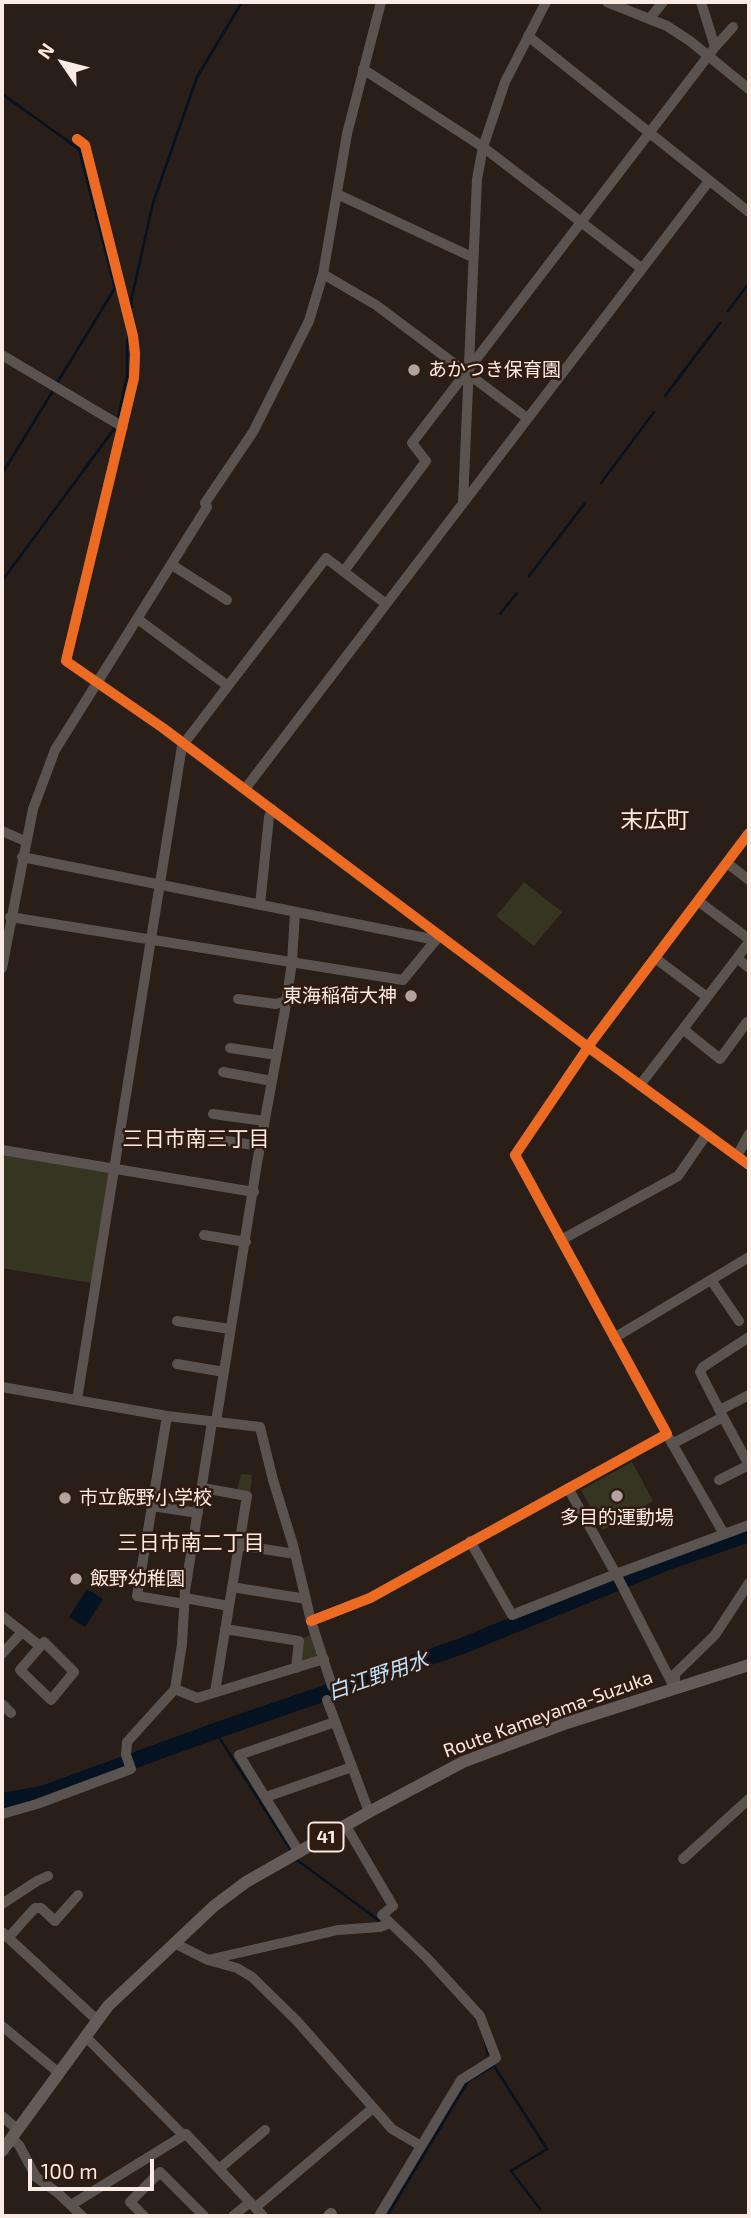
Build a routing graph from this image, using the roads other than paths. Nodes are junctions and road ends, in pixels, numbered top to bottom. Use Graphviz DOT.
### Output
graph roads {
  1 [pos="381,2"];
  2 [pos="546,2"];
  3 [pos="607,2"];
  4 [pos="663,2"];
  5 [pos="701,2"];
  6 [pos="650,18"];
  7 [pos="733,27"];
  8 [pos="528,36"];
  9 [pos="712,52"];
  10 [pos="363,69"];
  11 [pos="749,89"];
  12 [pos="650,133"];
  13 [pos="78,139"];
  14 [pos="483,147"];
  15 [pos="709,181"];
  16 [pos="337,194"];
  17 [pos="749,212"];
  18 [pos="582,223"];
  19 [pos="472,257"];
  20 [pos="641,268"];
  21 [pos="323,274"];
  22 [pos="2,355"];
  23 [pos="467,373"];
  24 [pos="527,418"];
  25 [pos="123,427"];
  26 [pos="463,503"];
  27 [pos="172,565"];
  28 [pos="344,571"];
  29 [pos="227,600"];
  30 [pos="386,604"];
  31 [pos="139,620"];
  32 [pos="97,682"];
  33 [pos="228,686"];
  34 [pos="184,743"];
  35 [pos="245,789"];
  36 [pos="272,809"];
  37 [pos="2,831"];
  38 [pos="749,833"];
  39 [pos="25,841"];
  40 [pos="22,858"];
  41 [pos="727,863"];
  42 [pos="749,880"];
  43 [pos="161,886"];
  44 [pos="698,901"];
  45 [pos="260,905"];
  46 [pos="295,912"];
  47 [pos="10,916"];
  48 [pos="438,938"];
  49 [pos="152,939"];
  50 [pos="655,958"];
  51 [pos="737,958"];
  52 [pos="292,962"];
  53 [pos="2,968"];
  54 [pos="749,968"];
  55 [pos="708,997"];
  56 [pos="238,999"];
  57 [pos="286,1001"];
  58 [pos="749,1022"];
  59 [pos="683,1030"];
  60 [pos="588,1047"];
  61 [pos="230,1048"];
  62 [pos="277,1055"];
  63 [pos="223,1072"];
  64 [pos="272,1081"];
  65 [pos="640,1085"];
  66 [pos="213,1114"];
  67 [pos="264,1121"];
  68 [pos="707,1134"];
  69 [pos="749,1134"];
  70 [pos="213,1139"];
  71 [pos="260,1146"];
  72 [pos="2,1150"];
  73 [pos="737,1156"];
  74 [pos="749,1165"];
  75 [pos="114,1168"];
  76 [pos="254,1192"];
  77 [pos="204,1235"];
  78 [pos="561,1240"];
  79 [pos="246,1241"];
  80 [pos="749,1257"];
  81 [pos="711,1280"];
  82 [pos="177,1321"];
  83 [pos="739,1321"];
  84 [pos="230,1329"];
  85 [pos="614,1338"];
  86 [pos="749,1338"];
  87 [pos="177,1364"];
  88 [pos="224,1372"];
  89 [pos="2,1387"];
  90 [pos="749,1395"];
  91 [pos="77,1400"];
  92 [pos="722,1414"];
  93 [pos="167,1416"];
  94 [pos="214,1422"];
  95 [pos="670,1439"];
  96 [pos="749,1465"];
  97 [pos="719,1480"];
  98 [pos="203,1488"];
  99 [pos="568,1488"];
  100 [pos="152,1506"];
  101 [pos="198,1513"];
  102 [pos="749,1525"];
  103 [pos="724,1534"];
  104 [pos="470,1541"];
  105 [pos="239,1545"];
  106 [pos="295,1554"];
  107 [pos="619,1579"];
  108 [pos="749,1583"];
  109 [pos="232,1587"];
  110 [pos="306,1599"];
  111 [pos="184,1601"];
  112 [pos="229,1606"];
  113 [pos="2,1616"];
  114 [pos="311,1621"];
  115 [pos="225,1629"];
  116 [pos="22,1632"];
  117 [pos="40,1646"];
  118 [pos="2,1654"];
  119 [pos="324,1659"];
  120 [pos="749,1665"];
  121 [pos="296,1668"];
  122 [pos="332,1686"];
  123 [pos="175,1689"];
  124 [pos="674,1689"];
  125 [pos="215,1692"];
  126 [pos="327,1700"];
  127 [pos="2,1704"];
  128 [pos="11,1713"];
  129 [pos="335,1722"];
  130 [pos="352,1767"];
  131 [pos="266,1797"];
  132 [pos="749,1799"];
  133 [pos="369,1812"];
  134 [pos="2,1814"];
  135 [pos="346,1826"];
  136 [pos="299,1852"];
  137 [pos="683,1859"];
  138 [pos="48,1877"];
  139 [pos="78,1895"];
  140 [pos="2,1904"];
  141 [pos="390,1923"];
  142 [pos="5,1935"];
  143 [pos="174,1943"];
  144 [pos="208,1960"];
  145 [pos="97,2020"];
  146 [pos="2,2026"];
  147 [pos="85,2036"];
  148 [pos="59,2073"];
  149 [pos="373,2108"];
  150 [pos="2,2116"];
  151 [pos="265,2130"];
  152 [pos="14,2134"];
  153 [pos="184,2136"];
  154 [pos="421,2147"];
  155 [pos="2,2151"];
  156 [pos="219,2169"];
  157 [pos="253,2204"];
  158 [pos="71,2206"];
  159 [pos="82,2216"];
  160 [pos="144,2216"];
  161 [pos="204,2216"];
  162 [pos="233,2216"];
  163 [pos="263,2216"];
  164 [pos="379,2216"];
  1 -- 10 [label="street"];
  2 -- 8 [label="street"];
  3 -- 6 [label="street"];
  4 -- 6 [label="street"];
  5 -- 9 [label="street"];
  6 -- 9 [label="street"];
  7 -- 9 [label="street"];
  8 -- 12 [label="street"];
  8 -- 14 [label="street"];
  9 -- 11 [label="street"];
  9 -- 12 [label="street"];
  10 -- 14 [label="street"];
  10 -- 16 [label="street"];
  12 -- 15 [label="street"];
  12 -- 18 [label="street"];
  13 -- 25 [label="street"];
  14 -- 18 [label="street"];
  14 -- 19 [label="street"];
  15 -- 17 [label="street"];
  15 -- 20 [label="street"];
  16 -- 19 [label="street"];
  16 -- 21 [label="street"];
  18 -- 20 [label="street"];
  18 -- 23 [label="street"];
  19 -- 23 [label="street"];
  20 -- 24 [label="street"];
  21 -- 23 [label="street"];
  21 -- 27 [label="street"];
  22 -- 25 [label="street"];
  23 -- 24 [label="street"];
  23 -- 26 [label="street"];
  23 -- 28 [label="street"];
  24 -- 26 [label="street"];
  25 -- 32 [label="street"];
  26 -- 30 [label="street"];
  27 -- 29 [label="street"];
  27 -- 31 [label="street"];
  28 -- 30 [label="street"];
  28 -- 33 [label="street"];
  30 -- 35 [label="street"];
  31 -- 32 [label="street"];
  31 -- 33 [label="street"];
  32 -- 34 [label="street"];
  32 -- 39 [label="street"];
  33 -- 34 [label="street"];
  34 -- 35 [label="street"];
  34 -- 43 [label="street"];
  35 -- 36 [label="street"];
  36 -- 45 [label="street"];
  36 -- 48 [label="street"];
  37 -- 39 [label="street"];
  38 -- 41 [label="street"];
  39 -- 40 [label="street"];
  40 -- 43 [label="street"];
  40 -- 47 [label="street"];
  41 -- 42 [label="street"];
  41 -- 44 [label="street"];
  43 -- 45 [label="street"];
  43 -- 49 [label="street"];
  44 -- 50 [label="street"];
  44 -- 51 [label="street"];
  45 -- 46 [label="street"];
  46 -- 48 [label="street"];
  46 -- 52 [label="street"];
  47 -- 49 [label="street"];
  47 -- 53 [label="street"];
  48 -- 52 [label="street"];
  48 -- 60 [label="street"];
  49 -- 52 [label="street"];
  49 -- 75 [label="street"];
  50 -- 55 [label="street"];
  50 -- 60 [label="street"];
  51 -- 54 [label="street"];
  51 -- 55 [label="street"];
  52 -- 57 [label="street"];
  55 -- 59 [label="street"];
  56 -- 57 [label="street"];
  57 -- 62 [label="street"];
  58 -- 59 [label="street"];
  59 -- 65 [label="street"];
  60 -- 65 [label="street"];
  60 -- 78 [label="street"];
  61 -- 62 [label="street"];
  62 -- 64 [label="street"];
  63 -- 64 [label="street"];
  64 -- 67 [label="street"];
  65 -- 68 [label="street"];
  66 -- 67 [label="street"];
  67 -- 71 [label="street"];
  68 -- 73 [label="street"];
  68 -- 78 [label="street"];
  69 -- 73 [label="street"];
  70 -- 71 [label="street"];
  71 -- 76 [label="street"];
  72 -- 75 [label="street"];
  73 -- 74 [label="street"];
  75 -- 76 [label="street"];
  75 -- 91 [label="street"];
  76 -- 79 [label="street"];
  77 -- 79 [label="street"];
  78 -- 85 [label="street"];
  79 -- 84 [label="street"];
  80 -- 81 [label="street"];
  81 -- 83 [label="street"];
  81 -- 85 [label="street"];
  82 -- 84 [label="street"];
  84 -- 88 [label="street"];
  85 -- 95 [label="street"];
  86 -- 92 [label="street"];
  87 -- 88 [label="street"];
  88 -- 94 [label="street"];
  89 -- 91 [label="street"];
  90 -- 92 [label="street"];
  91 -- 93 [label="street"];
  92 -- 95 [label="street"];
  92 -- 96 [label="street"];
  93 -- 94 [label="street"];
  93 -- 100 [label="street"];
  94 -- 98 [label="street"];
  94 -- 106 [label="street"];
  95 -- 99 [label="street"];
  95 -- 103 [label="street"];
  96 -- 97 [label="street"];
  98 -- 101 [label="street"];
  98 -- 105 [label="street"];
  99 -- 104 [label="street"];
  99 -- 107 [label="street"];
  100 -- 101 [label="street"];
  100 -- 111 [label="street"];
  101 -- 111 [label="street"];
  102 -- 103 [label="street"];
  103 -- 107 [label="street"];
  104 -- 107 [label="street"];
  104 -- 114 [label="street"];
  105 -- 106 [label="street"];
  105 -- 109 [label="street"];
  106 -- 110 [label="street"];
  107 -- 124 [label="street"];
  108 -- 124 [label="street"];
  109 -- 110 [label="street"];
  109 -- 112 [label="street"];
  110 -- 114 [label="street"];
  111 -- 112 [label="street"];
  111 -- 123 [label="street"];
  112 -- 115 [label="street"];
  113 -- 116 [label="street"];
  114 -- 119 [label="street"];
  115 -- 121 [label="street"];
  115 -- 125 [label="street"];
  116 -- 117 [label="street"];
  116 -- 118 [label="street"];
  117 -- 117 [label="street"];
  119 -- 121 [label="street"];
  119 -- 122 [label="street"];
  120 -- 124 [label="main road, Route Kameyama-Suzuka / 41"];
  121 -- 125 [label="street"];
  123 -- 125 [label="street"];
  123 -- 134 [label="street"];
  124 -- 133 [label="main road, Route Kameyama-Suzuka / 41"];
  126 -- 129 [label="street"];
  127 -- 128 [label="street"];
  129 -- 130 [label="street"];
  129 -- 131 [label="street"];
  130 -- 131 [label="street"];
  130 -- 133 [label="street"];
  131 -- 136 [label="street"];
  132 -- 137 [label="street"];
  133 -- 135 [label="main road, Route Kameyama-Suzuka / 41"];
  135 -- 136 [label="main road, Route Kameyama-Suzuka / 41"];
  135 -- 141 [label="street"];
  136 -- 143 [label="main road, Route Kameyama-Suzuka / 41"];
  138 -- 140 [label="street"];
  139 -- 142 [label="street"];
  141 -- 144 [label="street"];
  141 -- 154 [label="street"];
  142 -- 145 [label="street"];
  143 -- 144 [label="street"];
  143 -- 145 [label="main road, Route Kameyama-Suzuka / 41"];
  144 -- 149 [label="street"];
  145 -- 147 [label="main road, Route Kameyama-Suzuka / 41"];
  146 -- 148 [label="street"];
  147 -- 148 [label="main road, Route Kameyama-Suzuka / 41"];
  147 -- 153 [label="street"];
  148 -- 152 [label="main road, Route Kameyama-Suzuka / 41"];
  149 -- 154 [label="street"];
  149 -- 157 [label="street"];
  150 -- 152 [label="street"];
  151 -- 156 [label="street"];
  152 -- 155 [label="main road, Route Kameyama-Suzuka / 41"];
  152 -- 158 [label="street"];
  153 -- 156 [label="street"];
  153 -- 158 [label="street"];
  154 -- 164 [label="street"];
  156 -- 157 [label="street"];
  157 -- 162 [label="street"];
  157 -- 163 [label="street"];
  158 -- 159 [label="street"];
  160 -- 161 [label="street"];
}
